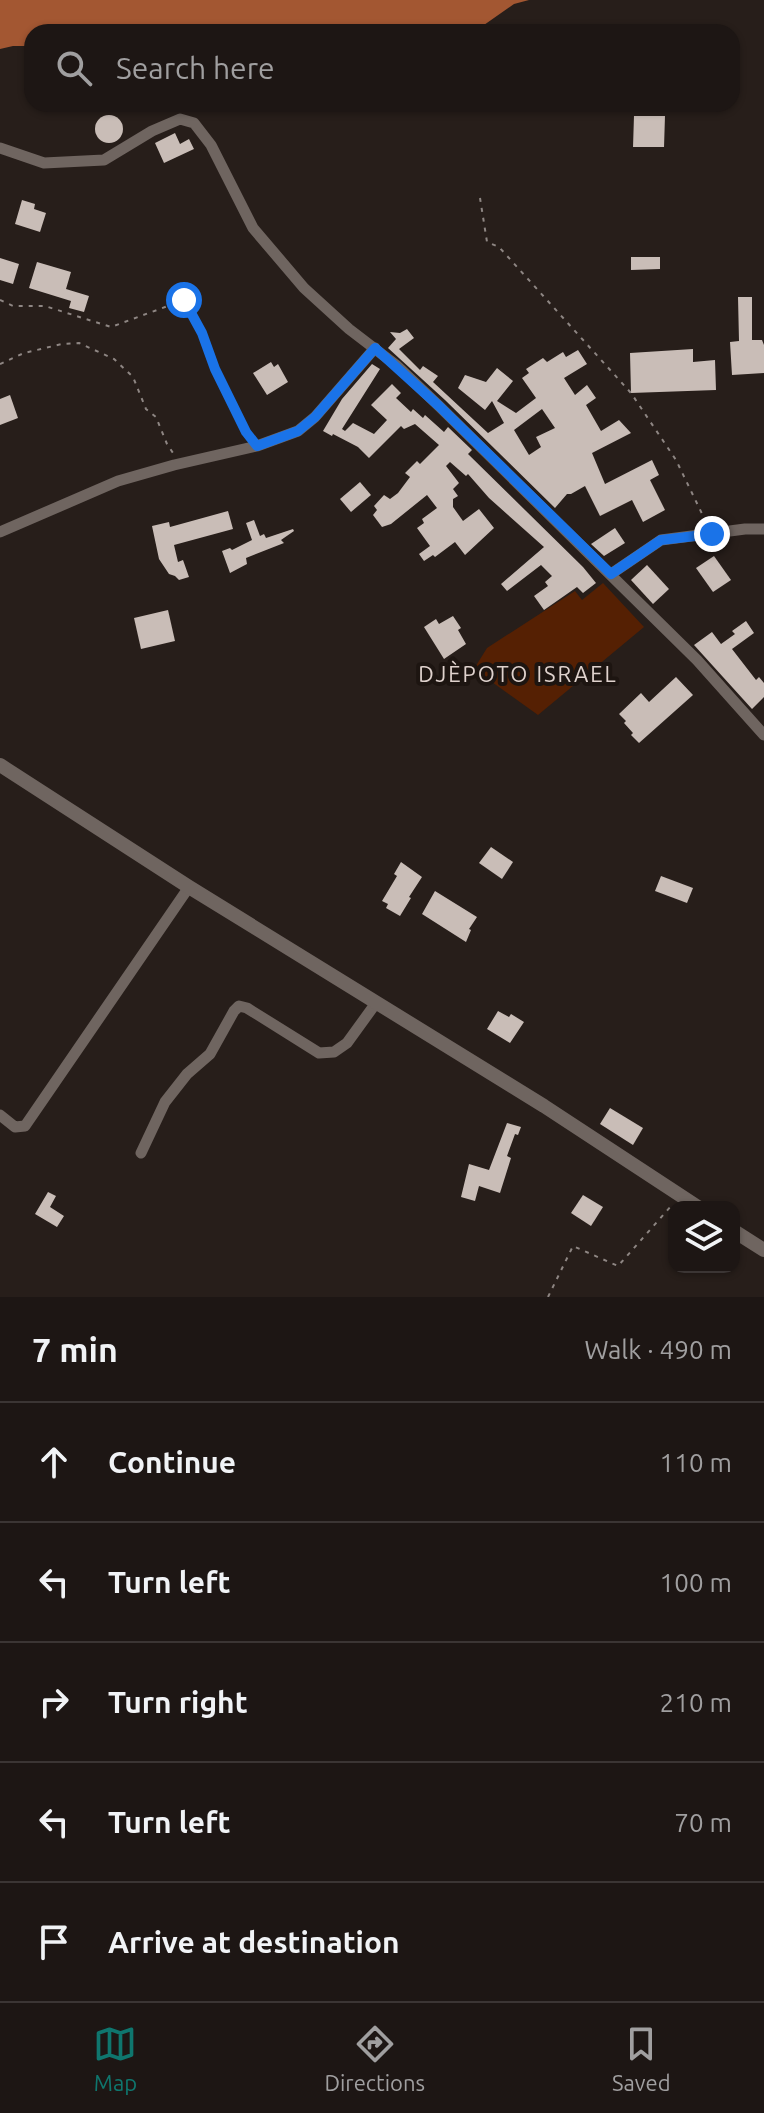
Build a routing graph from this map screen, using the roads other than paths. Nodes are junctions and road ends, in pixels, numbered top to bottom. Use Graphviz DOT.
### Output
graph roads {
  1 [pos="0,148"];
  2 [pos="375,348"];
  3 [pos="764,529"];
  4 [pos="0,532"];
  5 [pos="611,574"];
  6 [pos="764,735"];
  7 [pos="0,765"];
  8 [pos="189,887"];
  9 [pos="376,1003"];
  10 [pos="0,1115"];
  11 [pos="141,1153"];
  12 [pos="689,1201"];
  13 [pos="740,1235"];
  14 [pos="764,1250"];
  1 -- 2 [label="street"];
  2 -- 4 [label="street"];
  2 -- 5 [label="street"];
  3 -- 5 [label="street"];
  5 -- 6 [label="street"];
  7 -- 8 [label="street"];
  8 -- 9 [label="street"];
  8 -- 10 [label="street"];
  9 -- 11 [label="street"];
  9 -- 12 [label="street"];
  13 -- 14 [label="street"];
}
